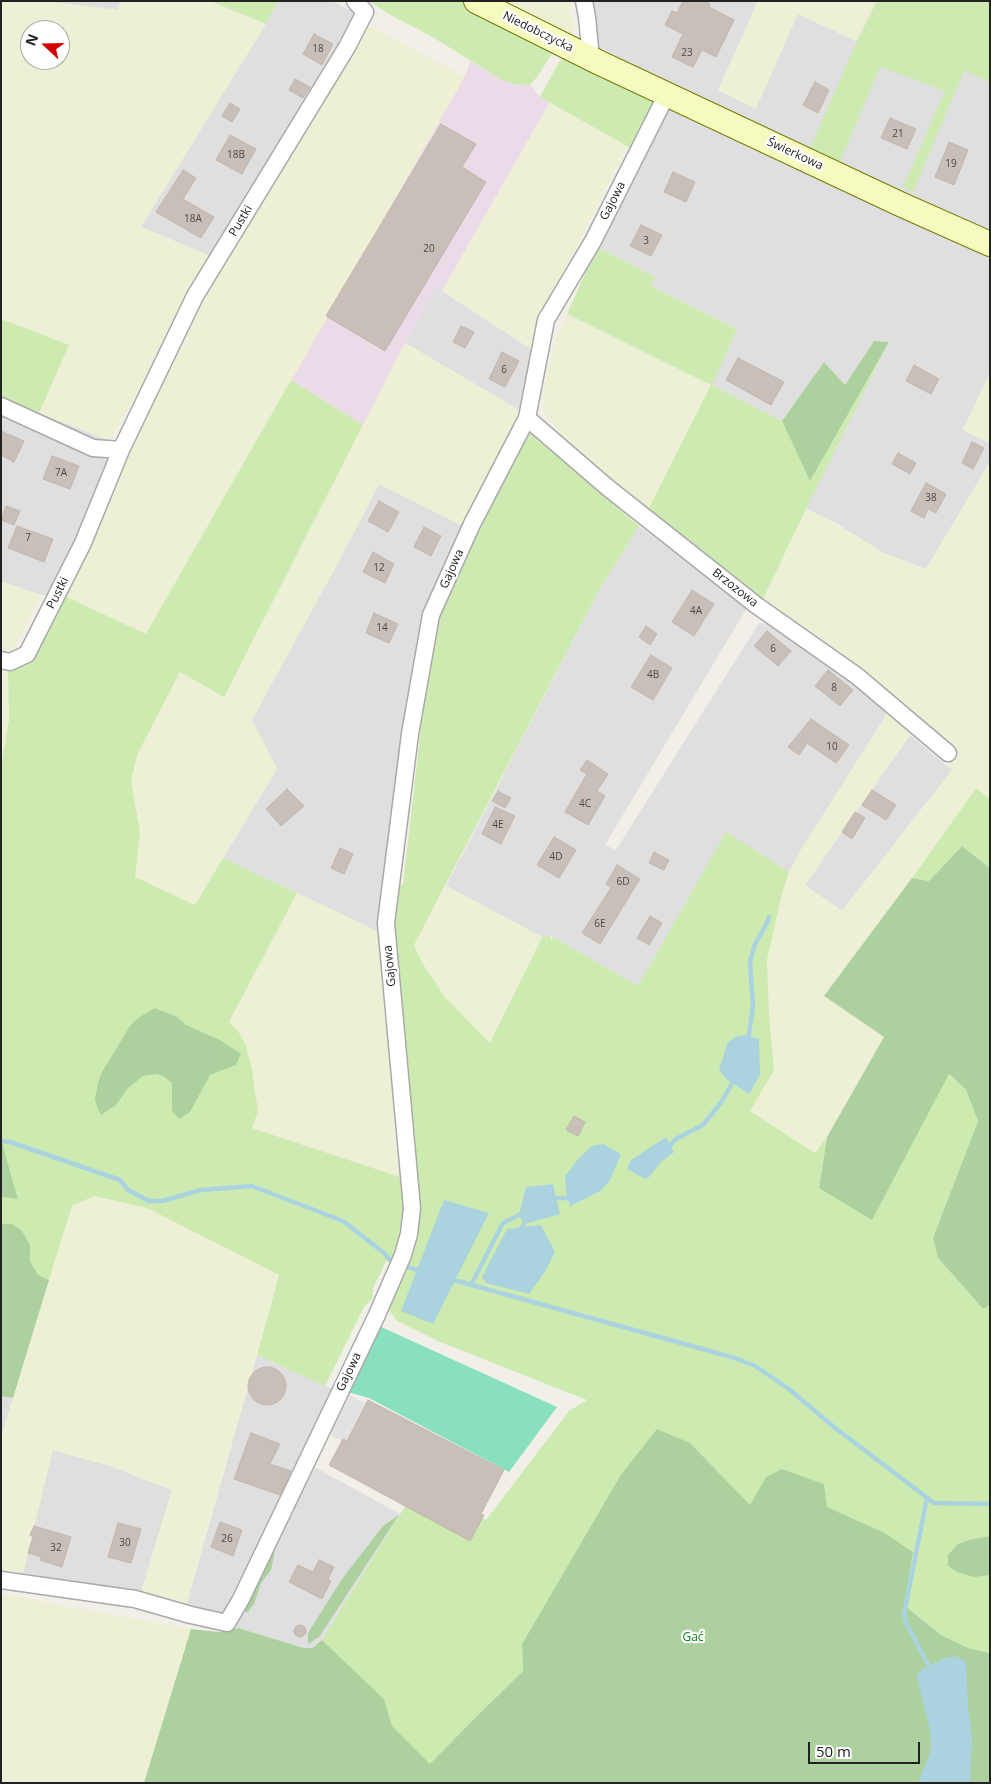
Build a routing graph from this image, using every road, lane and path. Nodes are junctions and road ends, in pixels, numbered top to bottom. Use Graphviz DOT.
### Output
graph roads {
  1 [pos="354,1"];
  2 [pos="476,1"];
  3 [pos="584,1"];
  4 [pos="596,60"];
  5 [pos="666,94"];
  6 [pos="990,244"];
  7 [pos="1,406"];
  8 [pos="527,418"];
  9 [pos="121,450"];
  10 [pos="1,660"];
  11 [pos="948,753"];
  12 [pos="1,1580"];
  1 -- 9 [label="street, Pustki"];
  2 -- 4 [label="street, Niedobczycka"];
  3 -- 4 [label="street"];
  4 -- 5 [label="street, Świerkowa"];
  5 -- 6 [label="street, Świerkowa"];
  5 -- 8 [label="street, Gajowa"];
  7 -- 9 [label="street"];
  8 -- 11 [label="street, Brzozowa"];
  8 -- 12 [label="street, Gajowa"];
  9 -- 10 [label="street, Pustki"];
}
